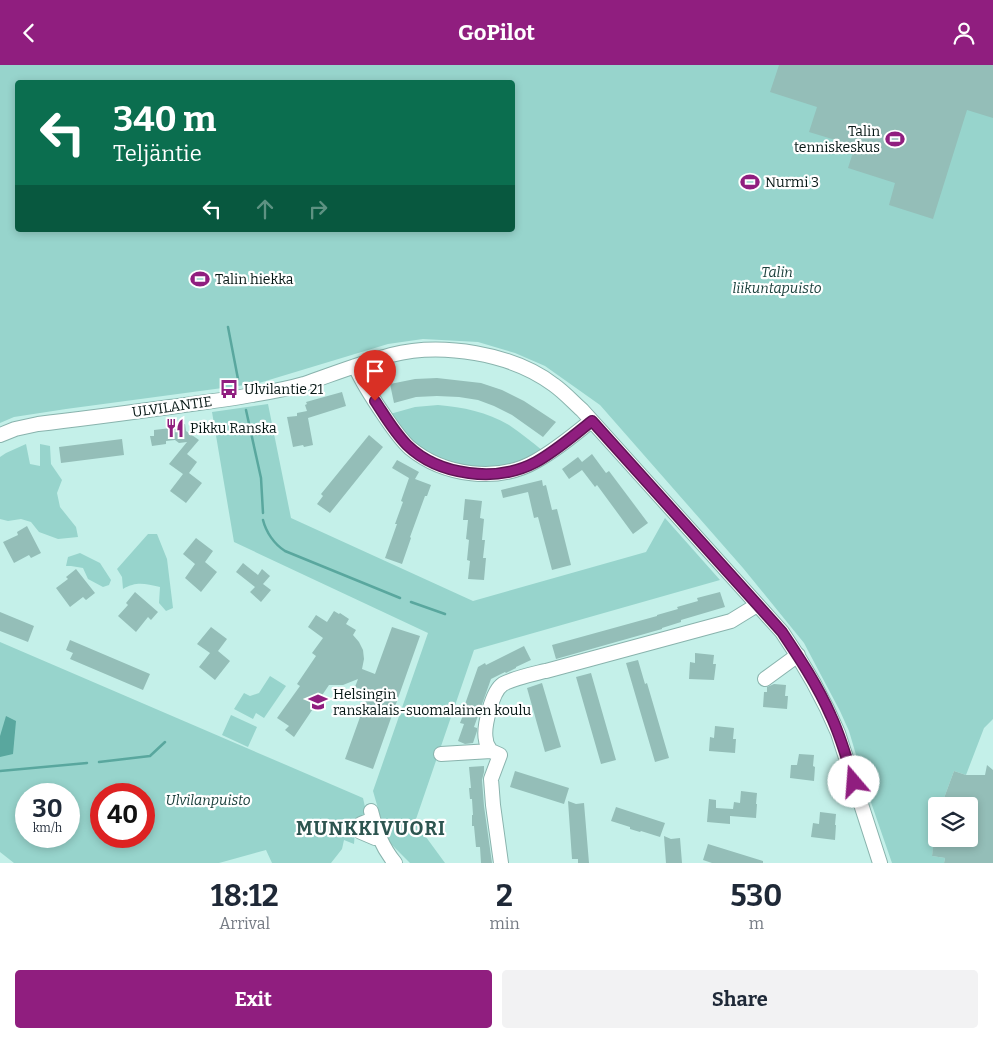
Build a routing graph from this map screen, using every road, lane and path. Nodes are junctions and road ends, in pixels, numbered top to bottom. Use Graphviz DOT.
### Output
graph roads {
  1 [pos="355,367"];
  2 [pos="592,421"];
  3 [pos="0,435"];
  4 [pos="757,605"];
  5 [pos="798,655"];
  6 [pos="765,679"];
  7 [pos="491,751"];
  8 [pos="441,754"];
  9 [pos="372,815"];
  10 [pos="395,863"];
  11 [pos="502,863"];
  12 [pos="880,863"];
  1 -- 2 [label="street, ULVILANTIE"];
  1 -- 2 [label="street"];
  1 -- 3 [label="street, ULVILANTIE"];
  2 -- 4 [label="street, ULVILANTIE"];
  4 -- 5 [label="street, ULVILANTIE"];
  4 -- 7 [label="street"];
  5 -- 6 [label="street"];
  5 -- 12 [label="street, ULVILANTIE"];
  7 -- 8 [label="street"];
  7 -- 11 [label="street"];
  9 -- 10 [label="street"];
}
